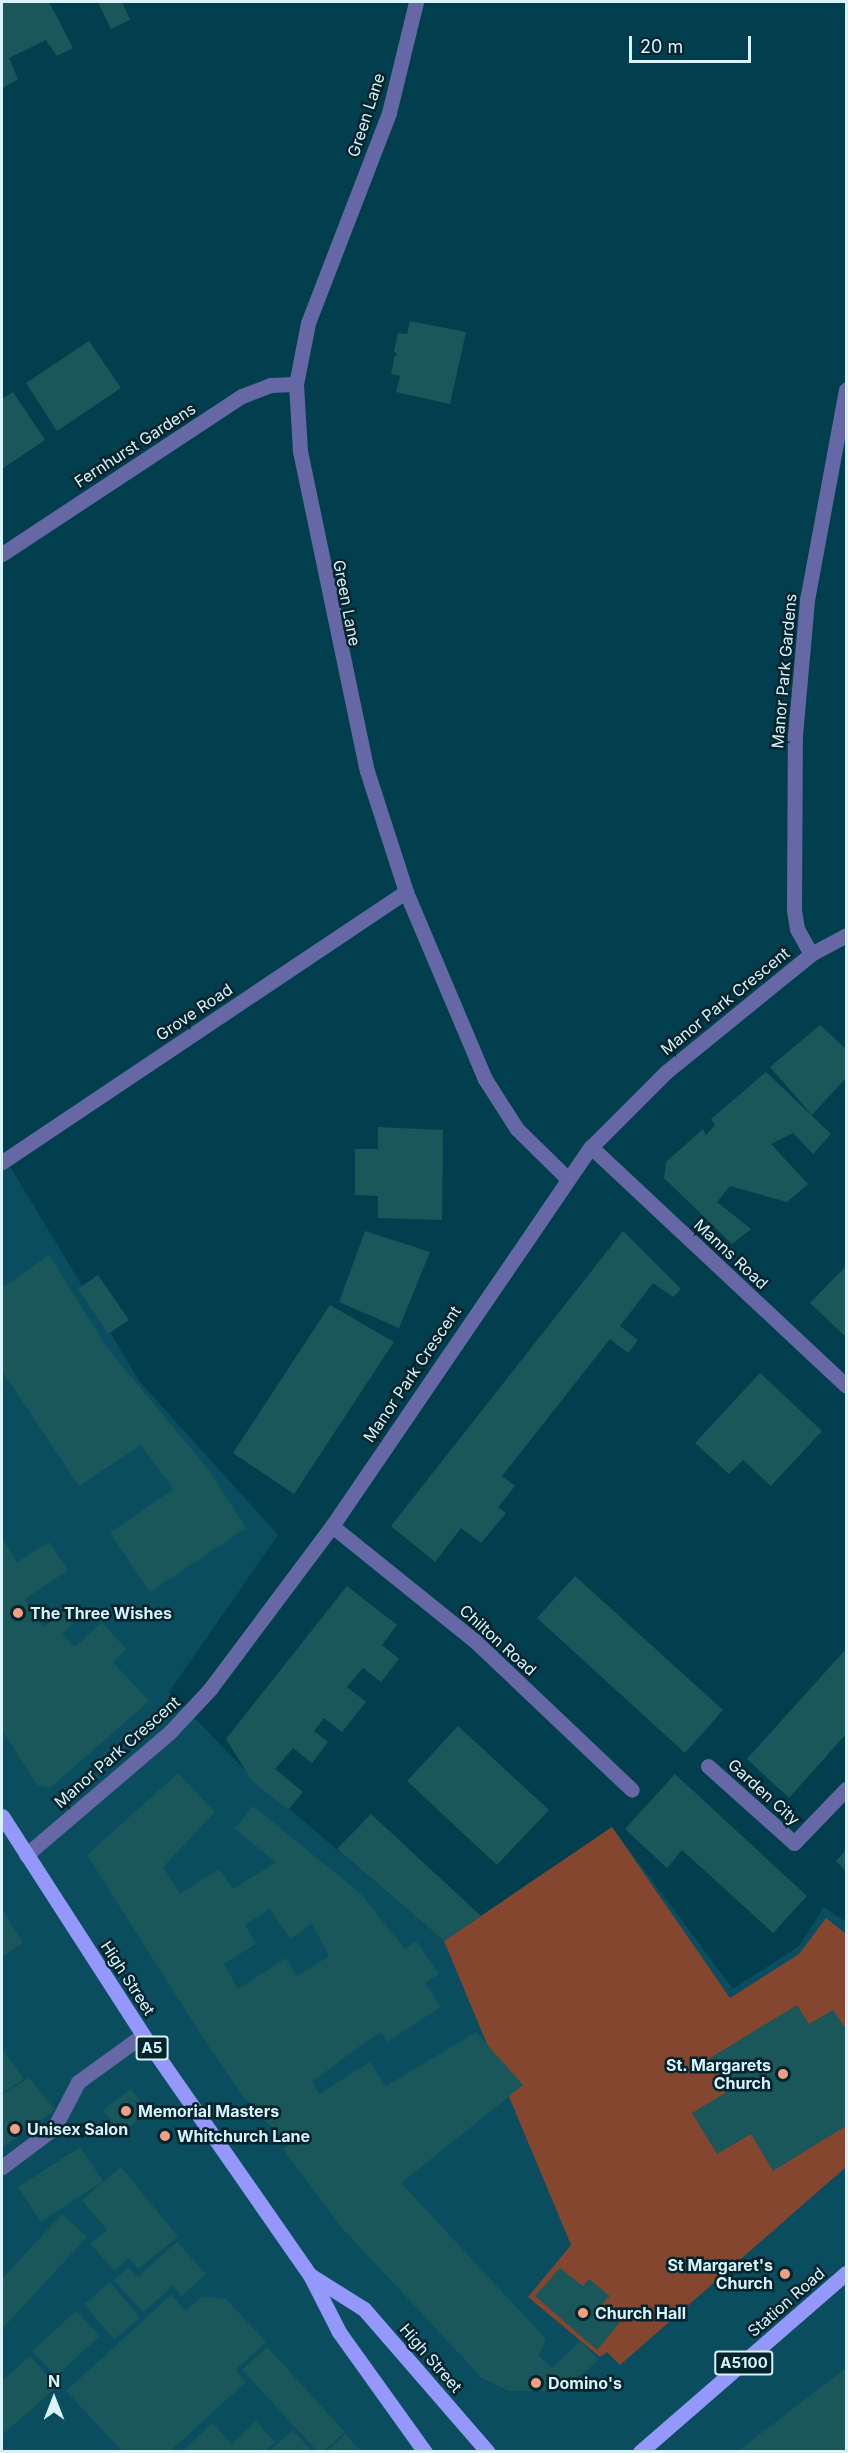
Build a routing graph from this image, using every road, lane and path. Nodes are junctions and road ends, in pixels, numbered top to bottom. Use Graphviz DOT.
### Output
graph roads {
  1 [pos="416,2"];
  2 [pos="296,384"];
  3 [pos="846,390"];
  4 [pos="2,554"];
  5 [pos="406,892"];
  6 [pos="846,935"];
  7 [pos="811,954"];
  8 [pos="591,1148"];
  9 [pos="2,1162"];
  10 [pos="566,1177"];
  11 [pos="846,1386"];
  12 [pos="332,1526"];
  13 [pos="708,1766"];
  14 [pos="846,1789"];
  15 [pos="632,1790"];
  16 [pos="2,1816"];
  17 [pos="26,1855"];
  18 [pos="143,2035"];
  19 [pos="2,2167"];
  20 [pos="846,2273"];
  21 [pos="310,2275"];
  22 [pos="425,2451"];
  23 [pos="488,2451"];
  24 [pos="640,2451"];
  1 -- 2 [label="street, Green Lane"];
  2 -- 4 [label="street, Fernhurst Gardens"];
  2 -- 5 [label="street, Green Lane"];
  3 -- 7 [label="street, Manor Park Gardens"];
  5 -- 9 [label="street, Grove Road"];
  5 -- 10 [label="street, Green Lane"];
  6 -- 7 [label="street, Manor Park Crescent"];
  7 -- 8 [label="street, Manor Park Crescent"];
  8 -- 10 [label="street, Manor Park Crescent"];
  8 -- 11 [label="street, Manns Road"];
  10 -- 12 [label="street, Manor Park Crescent"];
  12 -- 15 [label="street, Chilton Road"];
  12 -- 17 [label="street, Manor Park Crescent"];
  13 -- 14 [label="street, Garden City"];
  16 -- 17 [label="main road, High Street / A5"];
  17 -- 18 [label="main road, High Street / A5"];
  18 -- 19 [label="street"];
  18 -- 21 [label="main road, High Street / A5"];
  20 -- 24 [label="main road, Station Road / A5100"];
  21 -- 22 [label="main road, High Street / A5"];
  21 -- 23 [label="main road, High Street / A5"];
}
